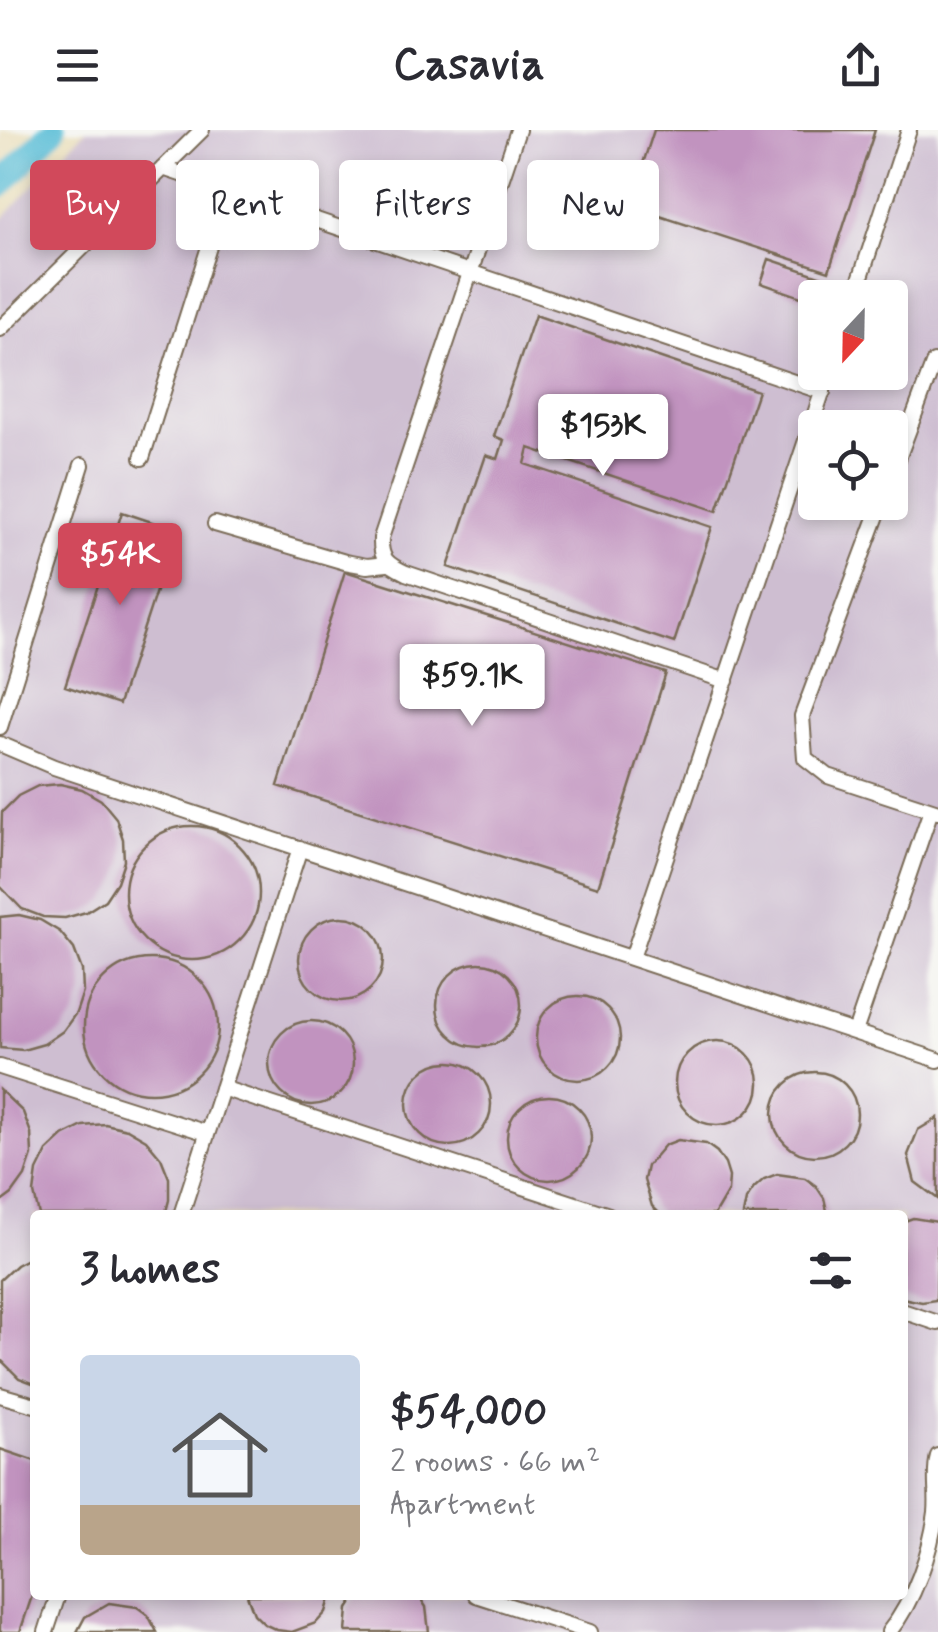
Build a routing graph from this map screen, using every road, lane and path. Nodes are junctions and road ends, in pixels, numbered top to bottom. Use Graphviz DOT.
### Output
graph roads {
  1 [pos="202,130"];
  2 [pos="518,130"];
  3 [pos="909,130"];
  4 [pos="163,168"];
  5 [pos="176,172"];
  6 [pos="319,221"];
  7 [pos="208,250"];
  8 [pos="470,272"];
  9 [pos="860,280"];
  10 [pos="0,328"];
  11 [pos="934,362"];
  12 [pos="823,392"];
  13 [pos="908,432"];
  14 [pos="142,458"];
  15 [pos="82,465"];
  16 [pos="875,520"];
  17 [pos="215,524"];
  18 [pos="388,564"];
  19 [pos="726,681"];
  20 [pos="0,727"];
  21 [pos="0,744"];
  22 [pos="934,811"];
  23 [pos="300,848"];
  24 [pos="632,958"];
  25 [pos="855,1032"];
  26 [pos="938,1060"];
  27 [pos="0,1067"];
  28 [pos="222,1088"];
  29 [pos="207,1133"];
  30 [pos="183,1210"];
  31 [pos="594,1210"];
  32 [pos="908,1314"];
  33 [pos="938,1323"];
  34 [pos="0,1394"];
  35 [pos="30,1403"];
  36 [pos="938,1456"];
  37 [pos="938,1489"];
  38 [pos="934,1540"];
  39 [pos="56,1600"];
  40 [pos="491,1600"];
  41 [pos="46,1632"];
  42 [pos="590,1632"];
  43 [pos="890,1632"];
  1 -- 4 [label="lane"];
  2 -- 8 [label="lane"];
  3 -- 9 [label="lane"];
  4 -- 5 [label="lane"];
  4 -- 10 [label="lane"];
  6 -- 8 [label="lane"];
  7 -- 14 [label="lane"];
  8 -- 12 [label="lane"];
  8 -- 18 [label="lane"];
  11 -- 13 [label="lane"];
  12 -- 19 [label="lane"];
  15 -- 20 [label="lane"];
  16 -- 22 [label="lane"];
  17 -- 18 [label="lane"];
  18 -- 19 [label="lane"];
  19 -- 24 [label="lane"];
  21 -- 23 [label="lane"];
  22 -- 25 [label="lane"];
  23 -- 24 [label="lane"];
  23 -- 28 [label="lane"];
  24 -- 25 [label="lane"];
  25 -- 26 [label="lane"];
  27 -- 29 [label="lane"];
  28 -- 29 [label="lane"];
  28 -- 31 [label="lane"];
  29 -- 30 [label="lane"];
  32 -- 33 [label="lane"];
  34 -- 35 [label="lane"];
  36 -- 37 [label="lane"];
  37 -- 38 [label="lane"];
  38 -- 43 [label="lane"];
  39 -- 41 [label="lane"];
  40 -- 42 [label="lane"];
}
